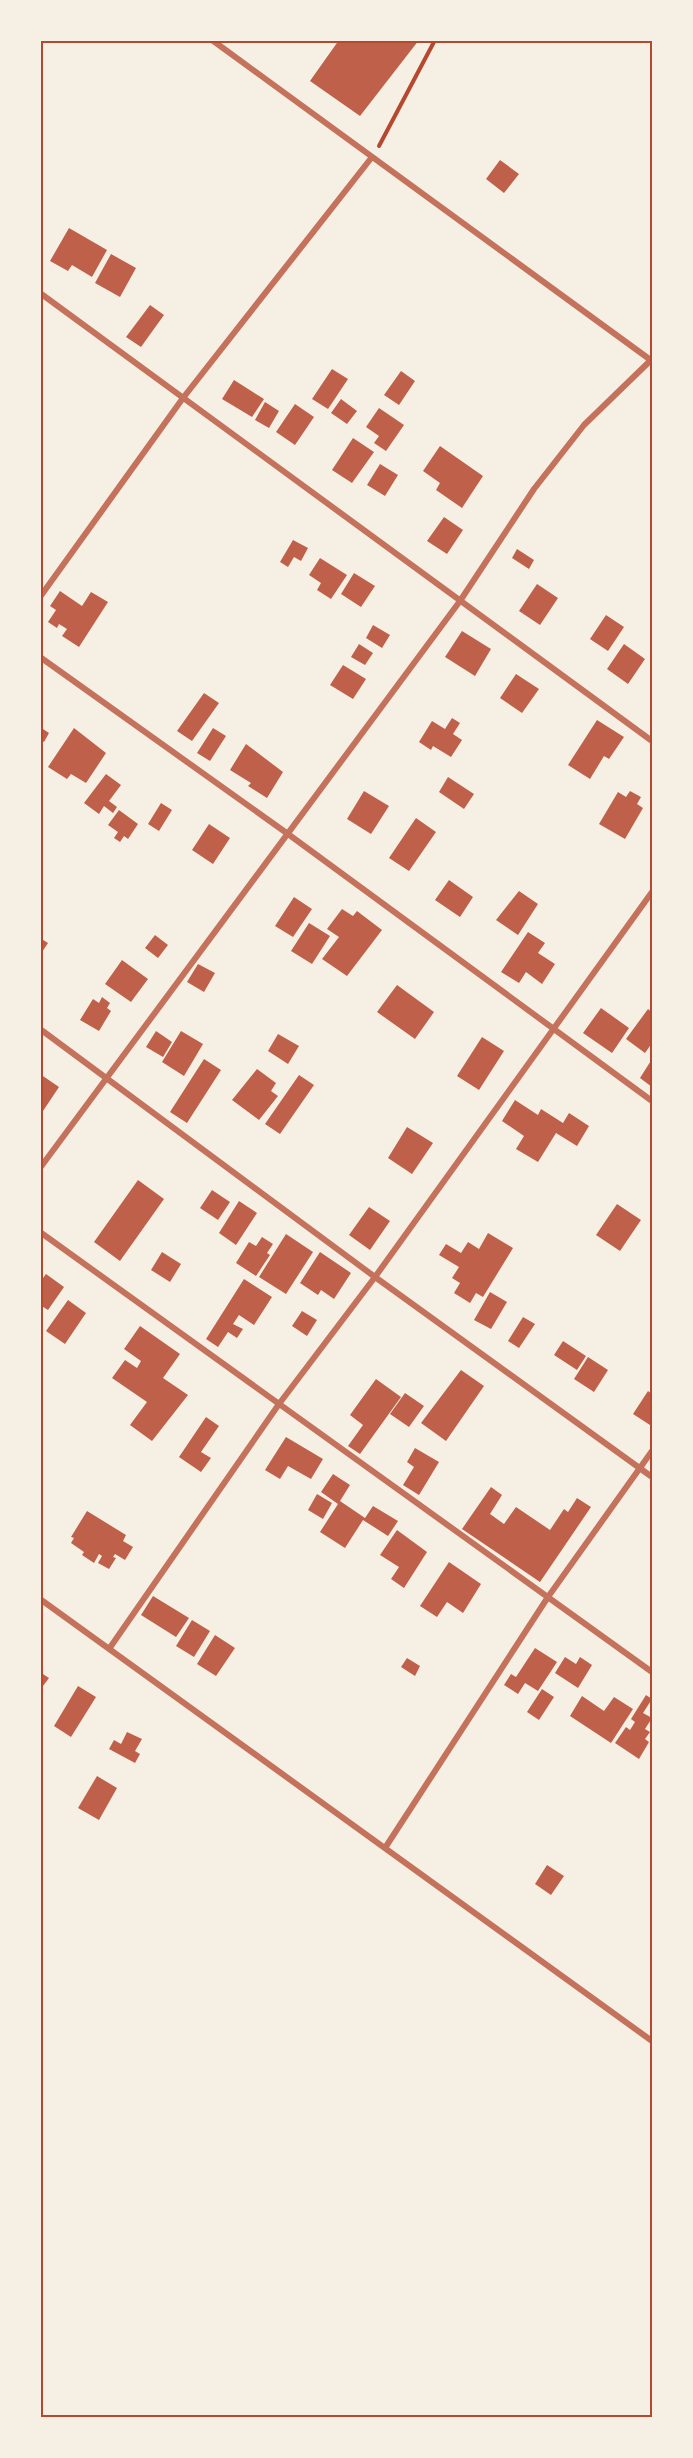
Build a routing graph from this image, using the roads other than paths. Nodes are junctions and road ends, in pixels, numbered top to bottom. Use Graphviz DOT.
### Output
graph roads {
  1 [pos="212,40"];
  2 [pos="372,157"];
  3 [pos="40,293"];
  4 [pos="652,360"];
  5 [pos="183,398"];
  6 [pos="40,597"];
  7 [pos="460,601"];
  8 [pos="40,657"];
  9 [pos="652,741"];
  10 [pos="288,834"];
  11 [pos="652,892"];
  12 [pos="40,1029"];
  13 [pos="554,1029"];
  14 [pos="108,1078"];
  15 [pos="652,1101"];
  16 [pos="40,1168"];
  17 [pos="40,1232"];
  18 [pos="375,1277"];
  19 [pos="279,1404"];
  20 [pos="652,1451"];
  21 [pos="640,1468"];
  22 [pos="652,1477"];
  23 [pos="548,1597"];
  24 [pos="40,1599"];
  25 [pos="109,1649"];
  26 [pos="652,1672"];
  27 [pos="386,1848"];
  28 [pos="651,2038"];
  1 -- 2 [label="street"];
  2 -- 4 [label="street"];
  2 -- 5 [label="street"];
  3 -- 5 [label="street"];
  4 -- 7 [label="street"];
  5 -- 6 [label="street"];
  5 -- 7 [label="street"];
  7 -- 9 [label="street"];
  7 -- 10 [label="street"];
  8 -- 10 [label="street"];
  10 -- 13 [label="street"];
  10 -- 14 [label="street"];
  11 -- 13 [label="street"];
  12 -- 14 [label="street"];
  13 -- 15 [label="street"];
  13 -- 18 [label="street"];
  14 -- 16 [label="street"];
  14 -- 18 [label="street"];
  17 -- 19 [label="street"];
  18 -- 19 [label="street"];
  18 -- 21 [label="street"];
  19 -- 23 [label="street"];
  19 -- 25 [label="street"];
  20 -- 21 [label="street"];
  21 -- 22 [label="street"];
  21 -- 23 [label="street"];
  23 -- 26 [label="street"];
  23 -- 27 [label="street"];
  24 -- 25 [label="street"];
  25 -- 27 [label="street"];
  27 -- 28 [label="street"];
}
